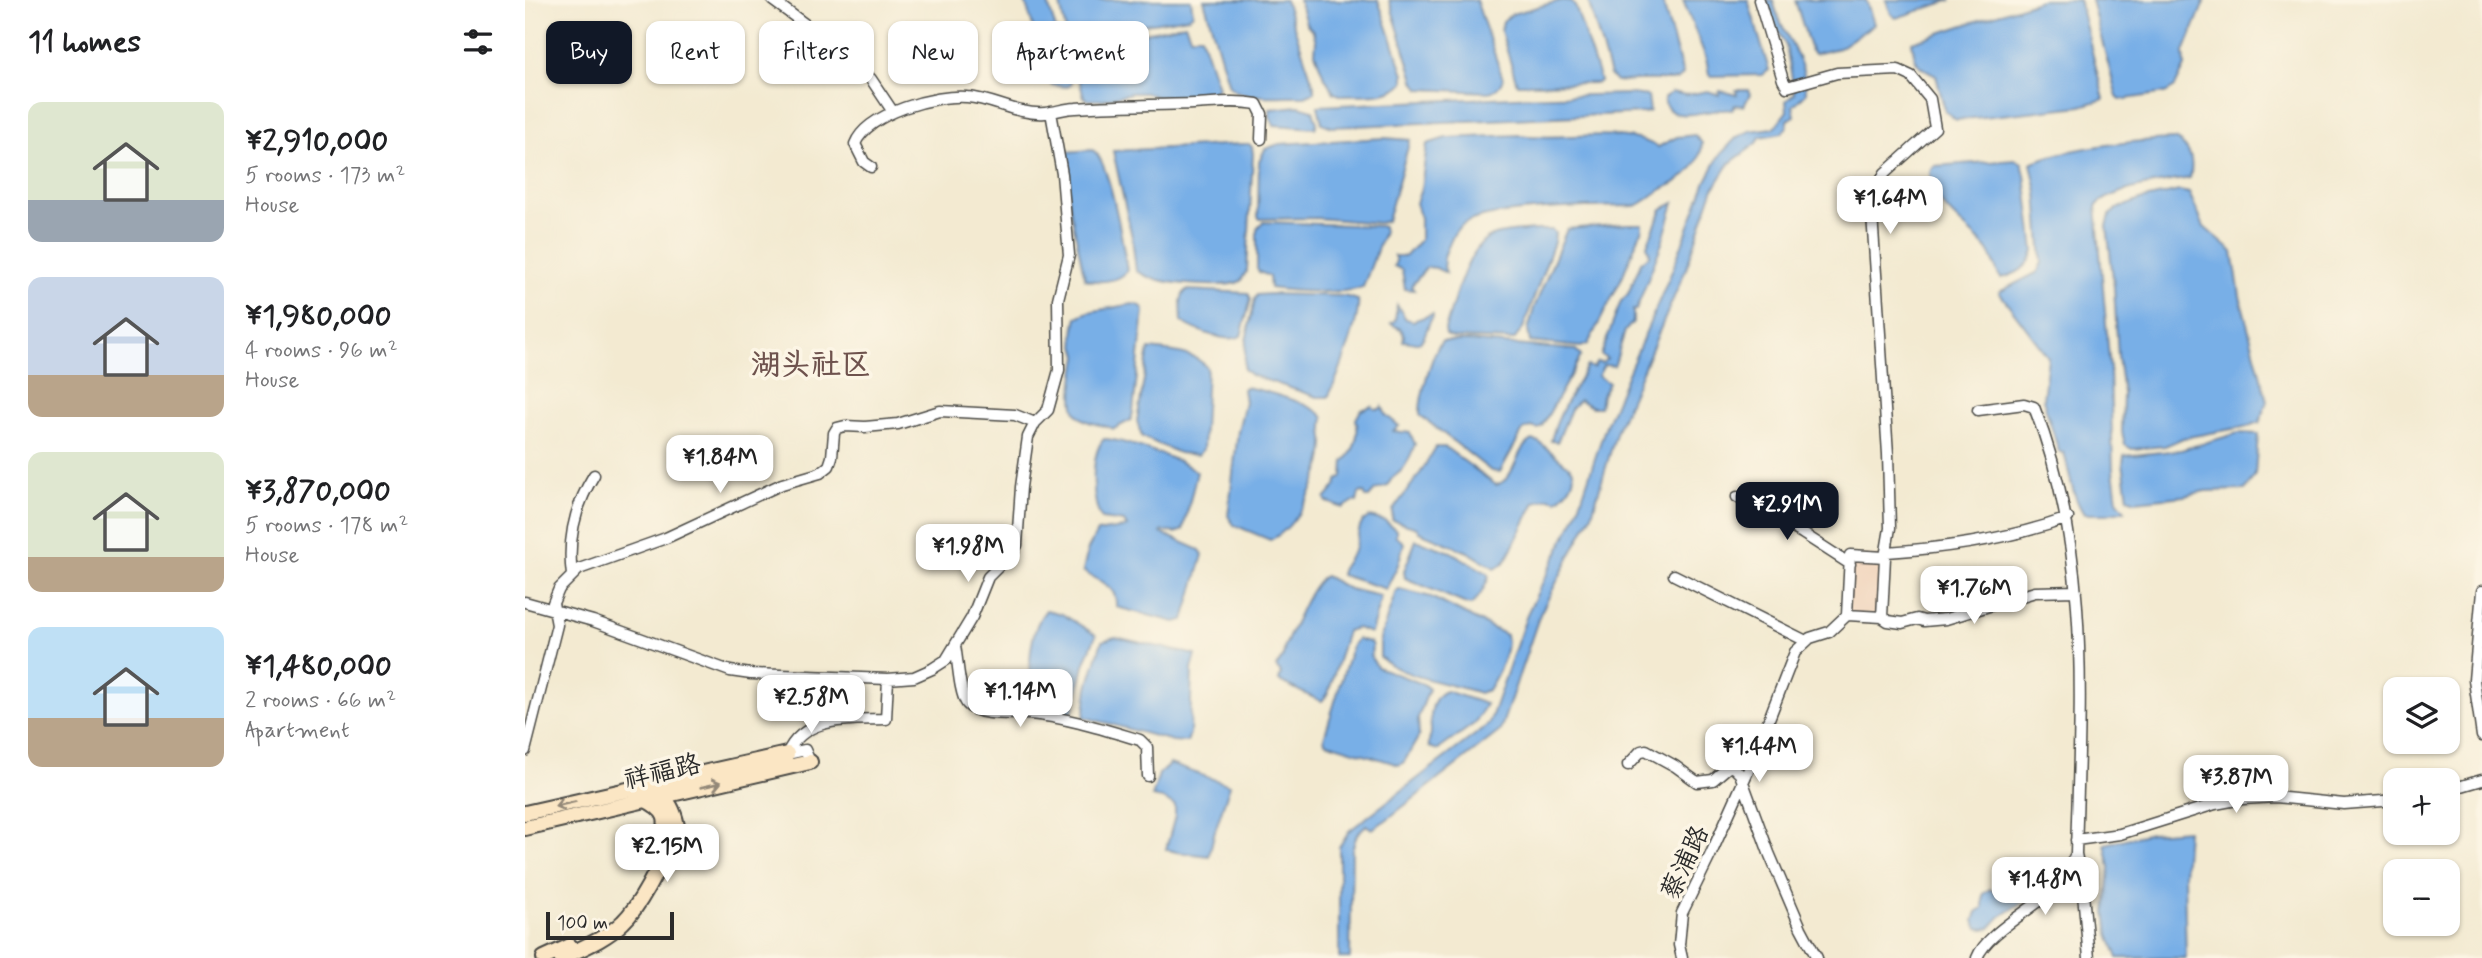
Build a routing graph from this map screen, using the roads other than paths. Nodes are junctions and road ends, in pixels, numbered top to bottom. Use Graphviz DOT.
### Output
graph roads {
  1 [pos="772,0"];
  2 [pos="1759,0"];
  3 [pos="893,112"];
  4 [pos="1052,113"];
  5 [pos="1261,139"];
  6 [pos="871,167"];
  7 [pos="1978,410"];
  8 [pos="1035,423"];
  9 [pos="594,475"];
  10 [pos="1737,497"];
  11 [pos="2068,518"];
  12 [pos="1886,554"];
  13 [pos="1850,564"];
  14 [pos="572,575"];
  15 [pos="1674,575"];
  16 [pos="2075,591"];
  17 [pos="2482,592"];
  18 [pos="525,602"];
  19 [pos="552,609"];
  20 [pos="1847,615"];
  21 [pos="1882,617"];
  22 [pos="1806,641"];
  23 [pos="955,646"];
  24 [pos="888,679"];
  25 [pos="2482,736"];
  26 [pos="525,751"];
  27 [pos="787,754"];
  28 [pos="810,762"];
  29 [pos="1628,765"];
  30 [pos="1148,776"];
  31 [pos="2482,780"];
  32 [pos="1742,783"];
  33 [pos="2460,786"];
  34 [pos="645,793"];
  35 [pos="662,796"];
  36 [pos="2383,801"];
  37 [pos="525,813"];
  38 [pos="525,828"];
  39 [pos="2076,839"];
  40 [pos="2076,854"];
  41 [pos="544,958"];
  42 [pos="561,958"];
  43 [pos="1682,958"];
  44 [pos="1817,958"];
  45 [pos="1976,958"];
  46 [pos="2089,958"];
  1 -- 3 [label="street"];
  2 -- 12 [label="street"];
  3 -- 4 [label="street"];
  3 -- 6 [label="street"];
  4 -- 5 [label="street"];
  4 -- 8 [label="street"];
  7 -- 11 [label="street"];
  8 -- 14 [label="street"];
  8 -- 23 [label="street"];
  9 -- 14 [label="street"];
  10 -- 13 [label="street"];
  11 -- 12 [label="street"];
  11 -- 16 [label="street"];
  12 -- 13 [label="street"];
  12 -- 21 [label="street"];
  13 -- 20 [label="street"];
  14 -- 19 [label="street"];
  15 -- 22 [label="street"];
  16 -- 21 [label="street"];
  16 -- 39 [label="street"];
  17 -- 25 [label="street"];
  18 -- 19 [label="street"];
  19 -- 24 [label="street"];
  19 -- 26 [label="street"];
  20 -- 21 [label="street"];
  20 -- 22 [label="street, 蔡浦路"];
  22 -- 32 [label="street, 蔡浦路"];
  23 -- 24 [label="street"];
  23 -- 30 [label="street"];
  24 -- 27 [label="street"];
  27 -- 28 [label="street"];
  27 -- 34 [label="main road, 祥福路"];
  35 -- 28 [label="main road, 祥福路, one-way"];
  29 -- 32 [label="street"];
  31 -- 33 [label="street"];
  32 -- 43 [label="street, 蔡浦路"];
  32 -- 44 [label="street"];
  34 -- 35 [label="main road"];
  34 -- 37 [label="main road, 祥福路, one-way"];
  34 -- 38 [label="main road, 祥福路"];
  34 -- 41 [label="main road"];
  35 -- 42 [label="main road"];
  36 -- 39 [label="street"];
  39 -- 40 [label="street"];
  40 -- 45 [label="street"];
  40 -- 46 [label="street"];
}
